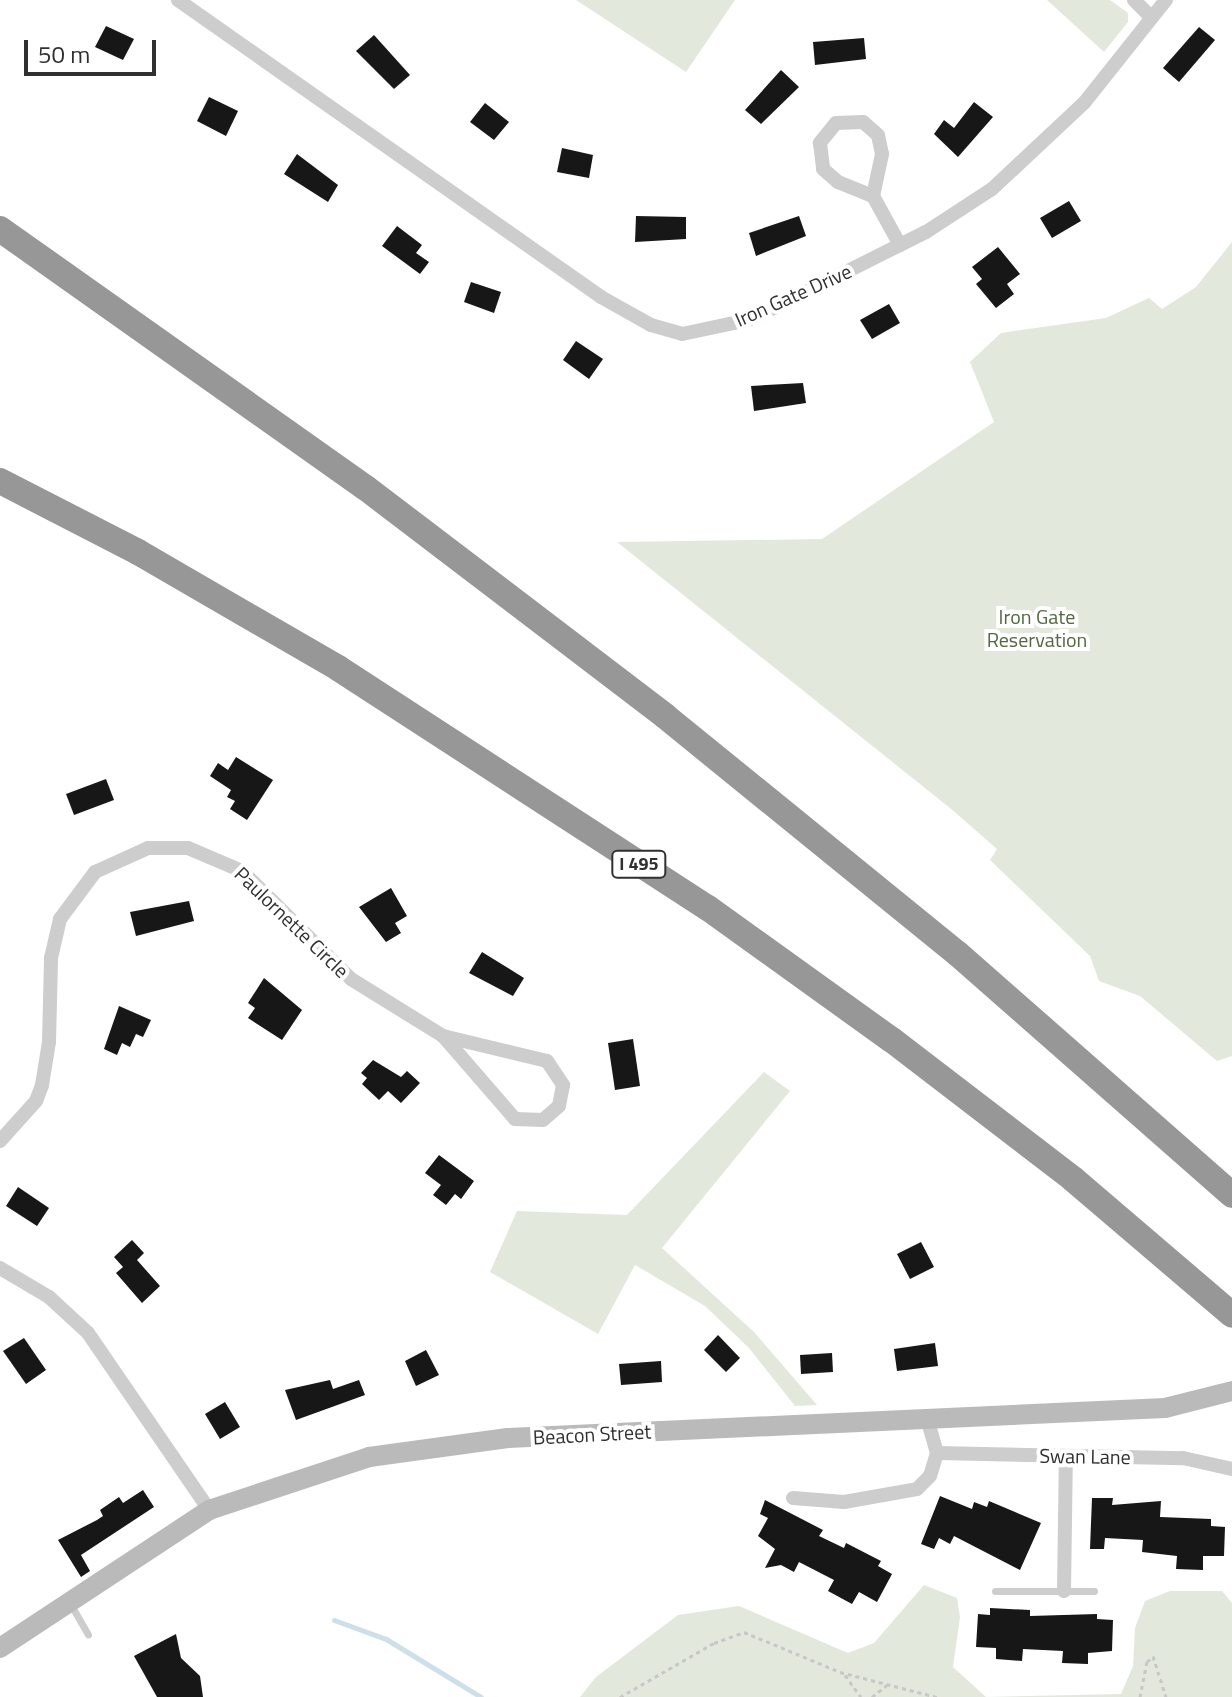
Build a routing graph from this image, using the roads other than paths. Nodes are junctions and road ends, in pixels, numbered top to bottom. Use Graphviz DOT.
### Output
graph roads {
  1 [pos="178,0"];
  2 [pos="1134,0"];
  3 [pos="1166,0"];
  4 [pos="1152,18"];
  5 [pos="873,196"];
  6 [pos="0,229"];
  7 [pos="900,245"];
  8 [pos="0,481"];
  9 [pos="443,1036"];
  10 [pos="0,1141"];
  11 [pos="1232,1195"];
  12 [pos="0,1268"];
  13 [pos="1232,1315"];
  14 [pos="1232,1391"];
  15 [pos="927,1419"];
  16 [pos="937,1453"];
  17 [pos="1066,1456"];
  18 [pos="1232,1469"];
  19 [pos="793,1498"];
  20 [pos="209,1510"];
  21 [pos="995,1591"];
  22 [pos="1064,1591"];
  23 [pos="1094,1591"];
  24 [pos="70,1603"];
  25 [pos="88,1635"];
  26 [pos="0,1648"];
  1 -- 7 [label="street, Iron Gate Drive"];
  2 -- 4 [label="street"];
  3 -- 4 [label="street, Iron Gate Drive"];
  4 -- 7 [label="street, Iron Gate Drive"];
  5 -- 5 [label="street"];
  5 -- 7 [label="street"];
  6 -- 11 [label="highway"];
  8 -- 13 [label="highway, I 495"];
  9 -- 9 [label="street, Paulornette Circle"];
  9 -- 10 [label="street, Paulornette Circle"];
  12 -- 20 [label="street"];
  14 -- 15 [label="main road, Beacon Street"];
  15 -- 16 [label="street"];
  15 -- 20 [label="main road, Beacon Street"];
  16 -- 17 [label="street, Swan Lane"];
  16 -- 19 [label="street"];
  17 -- 18 [label="street, Swan Lane"];
  17 -- 22 [label="street"];
  20 -- 24 [label="main road, Beacon Street"];
  21 -- 22 [label="lane"];
  22 -- 23 [label="lane"];
  24 -- 25 [label="lane"];
  24 -- 26 [label="main road, Beacon Street"];
}
